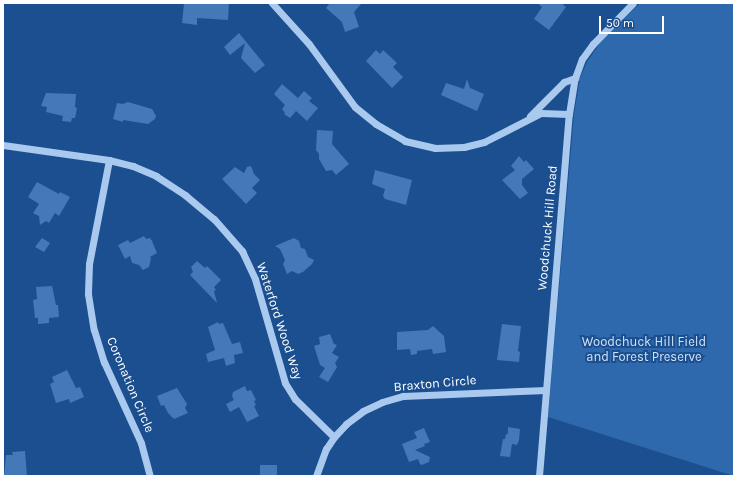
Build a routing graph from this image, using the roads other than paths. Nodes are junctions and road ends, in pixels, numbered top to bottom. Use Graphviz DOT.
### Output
graph roads {
  1 [pos="272,3"];
  2 [pos="633,3"];
  3 [pos="575,78"];
  4 [pos="569,114"];
  5 [pos="528,118"];
  6 [pos="3,145"];
  7 [pos="109,160"];
  8 [pos="546,390"];
  9 [pos="334,437"];
  10 [pos="150,476"];
  11 [pos="316,476"];
  12 [pos="539,476"];
  1 -- 5 [label="street"];
  2 -- 3 [label="street, Woodchuck Hill Road"];
  3 -- 4 [label="street, Woodchuck Hill Road"];
  3 -- 5 [label="street"];
  4 -- 5 [label="street"];
  4 -- 8 [label="street, Woodchuck Hill Road"];
  6 -- 7 [label="street, Waterford Wood Way"];
  7 -- 9 [label="street, Waterford Wood Way"];
  7 -- 10 [label="street, Coronation Circle"];
  8 -- 9 [label="street, Braxton Circle"];
  8 -- 12 [label="street, Woodchuck Hill Road"];
  9 -- 11 [label="street, Braxton Circle"];
}
